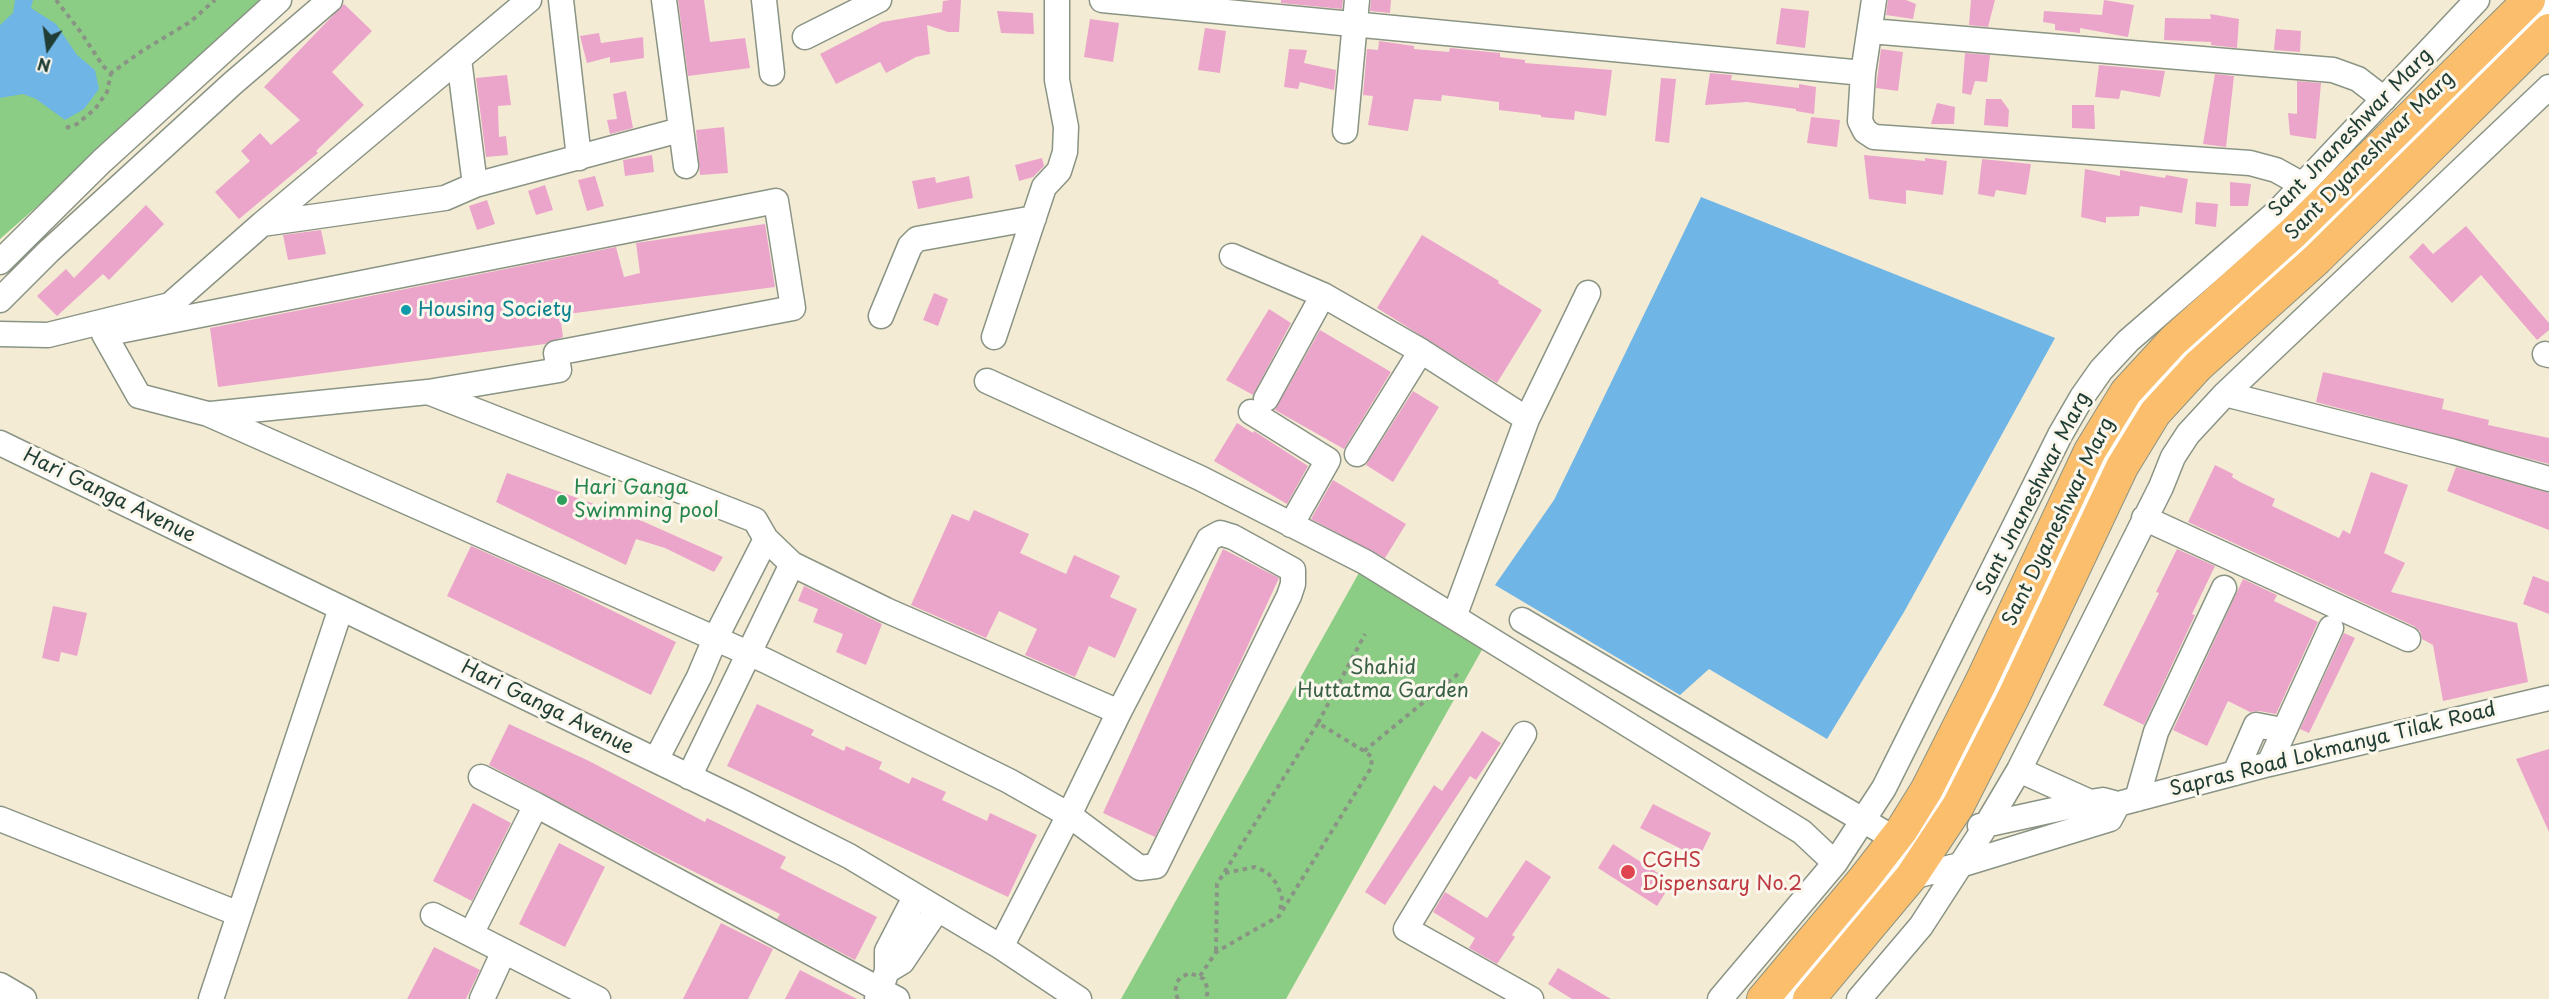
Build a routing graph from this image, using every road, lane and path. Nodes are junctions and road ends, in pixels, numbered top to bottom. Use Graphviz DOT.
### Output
graph roads {
  1 [pos="56,0"];
  2 [pos="215,0"];
  3 [pos="279,0"];
  4 [pos="330,0"];
  5 [pos="530,0"];
  6 [pos="561,0"];
  7 [pos="664,0"];
  8 [pos="764,0"];
  9 [pos="879,0"];
  10 [pos="1057,0"];
  11 [pos="1102,0"];
  12 [pos="1874,0"];
  13 [pos="2477,0"];
  14 [pos="2529,0"];
  15 [pos="2549,5"];
  16 [pos="1356,12"];
  17 [pos="2549,30"];
  18 [pos="1870,31"];
  19 [pos="805,37"];
  20 [pos="459,59"];
  21 [pos="111,73"];
  22 [pos="772,73"];
  23 [pos="1863,73"];
  24 [pos="2549,87"];
  25 [pos="2384,99"];
  26 [pos="66,128"];
  27 [pos="680,130"];
  28 [pos="1345,131"];
  29 [pos="579,158"];
  30 [pos="686,166"];
  31 [pos="475,185"];
  32 [pos="2303,185"];
  33 [pos="1034,218"];
  34 [pos="262,224"];
  35 [pos="1232,256"];
  36 [pos="0,262"];
  37 [pos="1588,292"];
  38 [pos="1323,295"];
  39 [pos="0,300"];
  40 [pos="881,316"];
  41 [pos="0,334"];
  42 [pos="994,337"];
  43 [pos="1421,351"];
  44 [pos="987,381"];
  45 [pos="428,392"];
  46 [pos="2225,394"];
  47 [pos="208,414"];
  48 [pos="1527,419"];
  49 [pos="0,443"];
  50 [pos="1357,454"];
  51 [pos="2549,479"];
  52 [pos="2145,518"];
  53 [pos="1291,525"];
  54 [pos="766,539"];
  55 [pos="792,564"];
  56 [pos="2224,588"];
  57 [pos="340,608"];
  58 [pos="1454,617"];
  59 [pos="1522,620"];
  60 [pos="2331,628"];
  61 [pos="1365,634"];
  62 [pos="715,639"];
  63 [pos="2408,639"];
  64 [pos="748,653"];
  65 [pos="1458,674"];
  66 [pos="2549,698"];
  67 [pos="1119,712"];
  68 [pos="1318,723"];
  69 [pos="2282,730"];
  70 [pos="1524,734"];
  71 [pos="1364,751"];
  72 [pos="656,760"];
  73 [pos="2269,764"];
  74 [pos="2019,770"];
  75 [pos="2235,773"];
  76 [pos="481,777"];
  77 [pos="689,777"];
  78 [pos="2128,801"];
  79 [pos="2090,802"];
  80 [pos="536,805"];
  81 [pos="1069,815"];
  82 [pos="0,819"];
  83 [pos="1864,820"];
  84 [pos="1988,824"];
  85 [pos="1850,841"];
  86 [pos="1905,854"];
  87 [pos="1835,863"];
  88 [pos="1960,865"];
  89 [pos="1224,873"];
  90 [pos="915,897"];
  91 [pos="937,910"];
  92 [pos="239,914"];
  93 [pos="433,915"];
  94 [pos="1279,916"];
  95 [pos="471,934"];
  96 [pos="1001,947"];
  97 [pos="504,951"];
  98 [pos="1216,952"];
  99 [pos="1200,976"];
  100 [pos="0,985"];
  101 [pos="886,990"];
  102 [pos="589,997"];
  103 [pos="24,999"];
  104 [pos="211,999"];
  105 [pos="482,999"];
  106 [pos="1079,999"];
  107 [pos="1178,999"];
  108 [pos="1206,999"];
  109 [pos="1531,999"];
  110 [pos="1720,999"];
  111 [pos="1763,999"];
  112 [pos="1786,999"];
  113 [pos="1809,999"];
  114 [pos="1859,999"];
  1 -- 21 [label="path"];
  2 -- 21 [label="path"];
  3 -- 36 [label="street"];
  4 -- 39 [label="street"];
  5 -- 20 [label="street"];
  6 -- 29 [label="street"];
  7 -- 27 [label="street"];
  8 -- 22 [label="street"];
  9 -- 19 [label="street"];
  10 -- 33 [label="street"];
  11 -- 16 [label="street"];
  12 -- 18 [label="street"];
  13 -- 25 [label="street, Sant Jnaneshwar Marg"];
  14 -- 86 [label="main road, Sant Dyaneshwar Marg"];
  15 -- 86 [label="street"];
  16 -- 23 [label="street"];
  16 -- 28 [label="street"];
  17 -- 86 [label="main road, Sant Dyaneshwar Marg"];
  18 -- 23 [label="street"];
  18 -- 25 [label="street"];
  20 -- 31 [label="street"];
  20 -- 34 [label="street"];
  21 -- 26 [label="path"];
  23 -- 32 [label="street"];
  24 -- 46 [label="street"];
  25 -- 32 [label="street, Sant Jnaneshwar Marg"];
  27 -- 29 [label="street"];
  27 -- 30 [label="street"];
  29 -- 31 [label="street"];
  31 -- 34 [label="street"];
  32 -- 83 [label="street, Sant Jnaneshwar Marg"];
  33 -- 40 [label="street"];
  33 -- 42 [label="street"];
  34 -- 41 [label="street"];
  35 -- 38 [label="street"];
  37 -- 48 [label="street"];
  38 -- 43 [label="street"];
  38 -- 53 [label="street"];
  43 -- 48 [label="street"];
  43 -- 50 [label="street"];
  44 -- 53 [label="street"];
  45 -- 47 [label="street"];
  45 -- 47 [label="street"];
  45 -- 54 [label="street"];
  46 -- 51 [label="street"];
  46 -- 52 [label="street"];
  47 -- 62 [label="street"];
  48 -- 58 [label="street"];
  49 -- 57 [label="street, Hari Ganga Avenue"];
  52 -- 63 [label="street"];
  52 -- 74 [label="street"];
  53 -- 58 [label="street"];
  54 -- 55 [label="street"];
  54 -- 62 [label="street"];
  55 -- 64 [label="street"];
  55 -- 67 [label="street"];
  56 -- 78 [label="street"];
  57 -- 72 [label="street, Hari Ganga Avenue"];
  57 -- 92 [label="street"];
  58 -- 87 [label="street"];
  59 -- 83 [label="street"];
  60 -- 69 [label="street"];
  61 -- 68 [label="path"];
  62 -- 64 [label="street"];
  62 -- 72 [label="street"];
  64 -- 77 [label="street"];
  64 -- 81 [label="street"];
  65 -- 71 [label="path"];
  66 -- 73 [label="street, Sapras Road Lokmanya Tilak Road"];
  67 -- 81 [label="street"];
  67 -- 81 [label="street"];
  68 -- 71 [label="path"];
  68 -- 89 [label="path"];
  69 -- 73 [label="street"];
  69 -- 75 [label="street"];
  70 -- 109 [label="street"];
  71 -- 94 [label="path"];
  72 -- 77 [label="street, Hari Ganga Avenue"];
  73 -- 75 [label="street, Sapras Road Lokmanya Tilak Road"];
  74 -- 79 [label="street"];
  74 -- 84 [label="street"];
  75 -- 78 [label="street, Sapras Road Lokmanya Tilak Road"];
  76 -- 80 [label="street"];
  77 -- 90 [label="street, Hari Ganga Avenue"];
  78 -- 79 [label="street, Sapras Road Lokmanya Tilak Road"];
  78 -- 88 [label="street, Sapras Road Lokmanya Tilak Road"];
  79 -- 84 [label="street, Sapras Road Lokmanya Tilak Road"];
  80 -- 95 [label="street"];
  80 -- 101 [label="street"];
  81 -- 96 [label="street"];
  82 -- 92 [label="street"];
  83 -- 85 [label="street, Sant Jnaneshwar Marg"];
  83 -- 86 [label="street"];
  84 -- 86 [label="street, Sapras Road Lokmanya Tilak Road"];
  84 -- 88 [label="street"];
  85 -- 86 [label="street"];
  85 -- 87 [label="street, Sant Jnaneshwar Marg"];
  86 -- 88 [label="street, Sapras Road Lokmanya Tilak Road"];
  86 -- 111 [label="main road, Sant Dyaneshwar Marg"];
  86 -- 112 [label="street"];
  86 -- 113 [label="main road, Sant Dyaneshwar Marg"];
  87 -- 110 [label="street, Sant Jnaneshwar Marg"];
  88 -- 114 [label="street"];
  89 -- 94 [label="path"];
  89 -- 98 [label="path"];
  90 -- 91 [label="street, Hari Ganga Avenue"];
  90 -- 101 [label="street"];
  91 -- 96 [label="street, Hari Ganga Avenue"];
  91 -- 101 [label="street"];
  92 -- 104 [label="street"];
  93 -- 95 [label="street"];
  94 -- 98 [label="path"];
  95 -- 97 [label="street"];
  96 -- 106 [label="street, Hari Ganga Avenue"];
  97 -- 102 [label="street"];
  97 -- 105 [label="street"];
  98 -- 99 [label="path"];
  99 -- 107 [label="path"];
  99 -- 108 [label="path"];
  100 -- 103 [label="street"];
}
